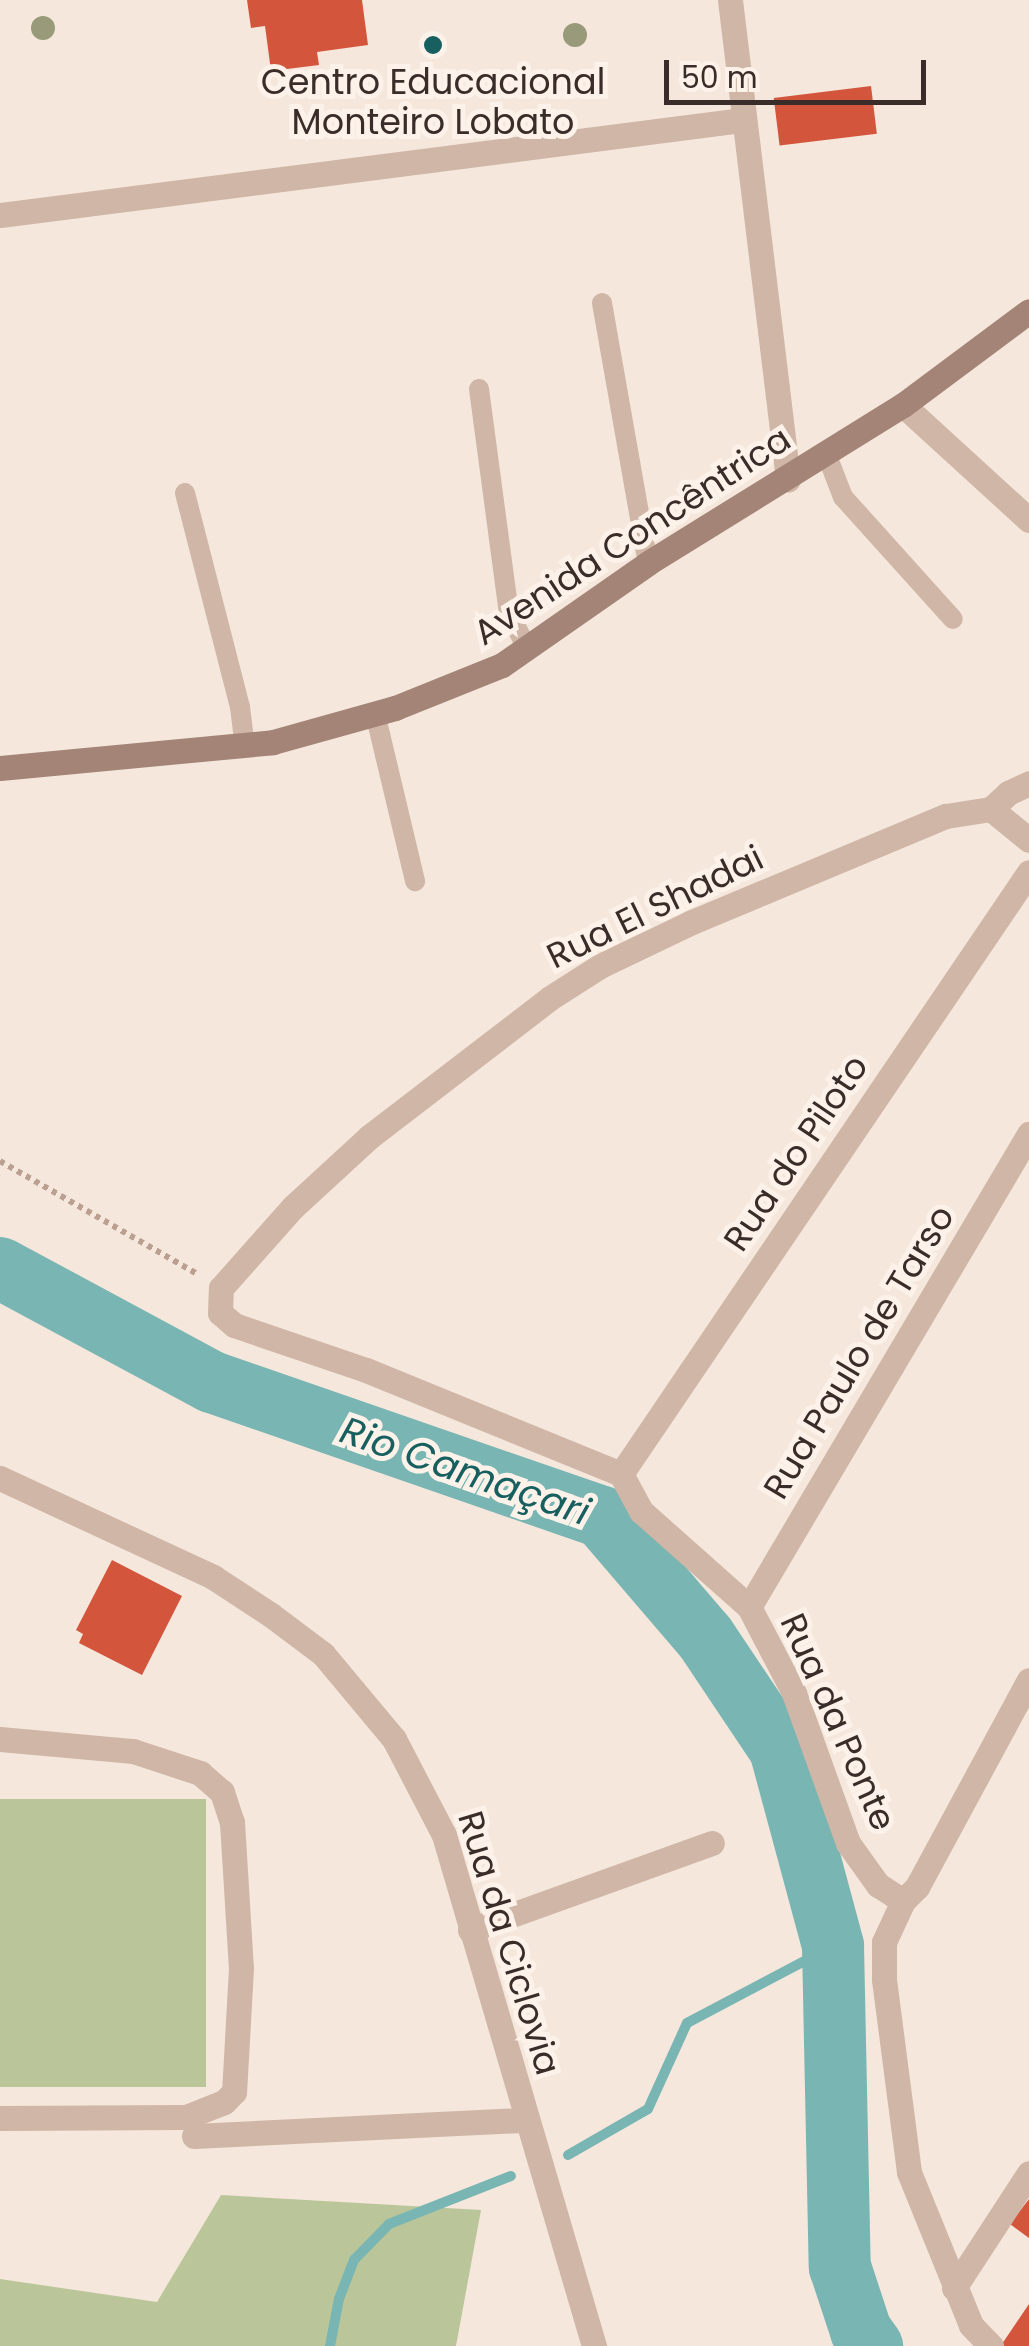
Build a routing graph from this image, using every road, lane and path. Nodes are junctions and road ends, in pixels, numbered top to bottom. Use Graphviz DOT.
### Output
graph roads {
  1 [pos="730,0"];
  2 [pos="743,120"];
  3 [pos="0,215"];
  4 [pos="602,303"];
  5 [pos="1029,311"];
  6 [pos="479,388"];
  7 [pos="903,404"];
  8 [pos="826,453"];
  9 [pos="788,480"];
  10 [pos="185,493"];
  11 [pos="1029,520"];
  12 [pos="648,563"];
  13 [pos="953,619"];
  14 [pos="527,648"];
  15 [pos="375,713"];
  16 [pos="245,745"];
  17 [pos="0,768"];
  18 [pos="1029,783"];
  19 [pos="990,808"];
  20 [pos="1029,840"];
  21 [pos="1029,872"];
  22 [pos="415,881"];
  23 [pos="1029,1134"];
  24 [pos="0,1161"];
  25 [pos="221,1288"];
  26 [pos="621,1474"];
  27 [pos="0,1478"];
  28 [pos="750,1606"];
  29 [pos="1029,1680"];
  30 [pos="0,1739"];
  31 [pos="712,1843"];
  32 [pos="903,1901"];
  33 [pos="470,1930"];
  34 [pos="0,2118"];
  35 [pos="526,2120"];
  36 [pos="194,2136"];
  37 [pos="1029,2173"];
  38 [pos="954,2288"];
  39 [pos="594,2346"];
  40 [pos="991,2346"];
  1 -- 2 [label="street"];
  2 -- 3 [label="street"];
  2 -- 9 [label="street"];
  4 -- 12 [label="lane"];
  5 -- 7 [label="street, Avenida Concêntrica"];
  6 -- 14 [label="lane"];
  7 -- 8 [label="street, Avenida Concêntrica"];
  7 -- 11 [label="street"];
  8 -- 9 [label="street, Avenida Concêntrica"];
  8 -- 13 [label="lane"];
  9 -- 12 [label="street, Avenida Concêntrica"];
  10 -- 16 [label="lane"];
  12 -- 14 [label="street, Avenida Concêntrica"];
  14 -- 15 [label="street, Avenida Concêntrica"];
  15 -- 16 [label="street, Avenida Concêntrica"];
  15 -- 22 [label="lane"];
  16 -- 17 [label="street, Avenida Concêntrica"];
  18 -- 19 [label="street, Rua El Shadai"];
  19 -- 20 [label="street"];
  19 -- 25 [label="street, Rua El Shadai"];
  21 -- 26 [label="street, Rua do Piloto"];
  23 -- 28 [label="street, Rua Paulo de Tarso"];
  24 -- 25 [label="path"];
  25 -- 26 [label="street"];
  26 -- 28 [label="street, Rua da Ponte"];
  27 -- 33 [label="street, Rua da Ciclovia"];
  28 -- 32 [label="street, Rua da Ponte"];
  29 -- 32 [label="street"];
  30 -- 34 [label="street"];
  31 -- 33 [label="street"];
  32 -- 38 [label="street"];
  33 -- 35 [label="street, Rua da Ciclovia"];
  35 -- 36 [label="street"];
  35 -- 39 [label="street, Rua da Ciclovia"];
  37 -- 38 [label="street"];
  38 -- 40 [label="street"];
}
